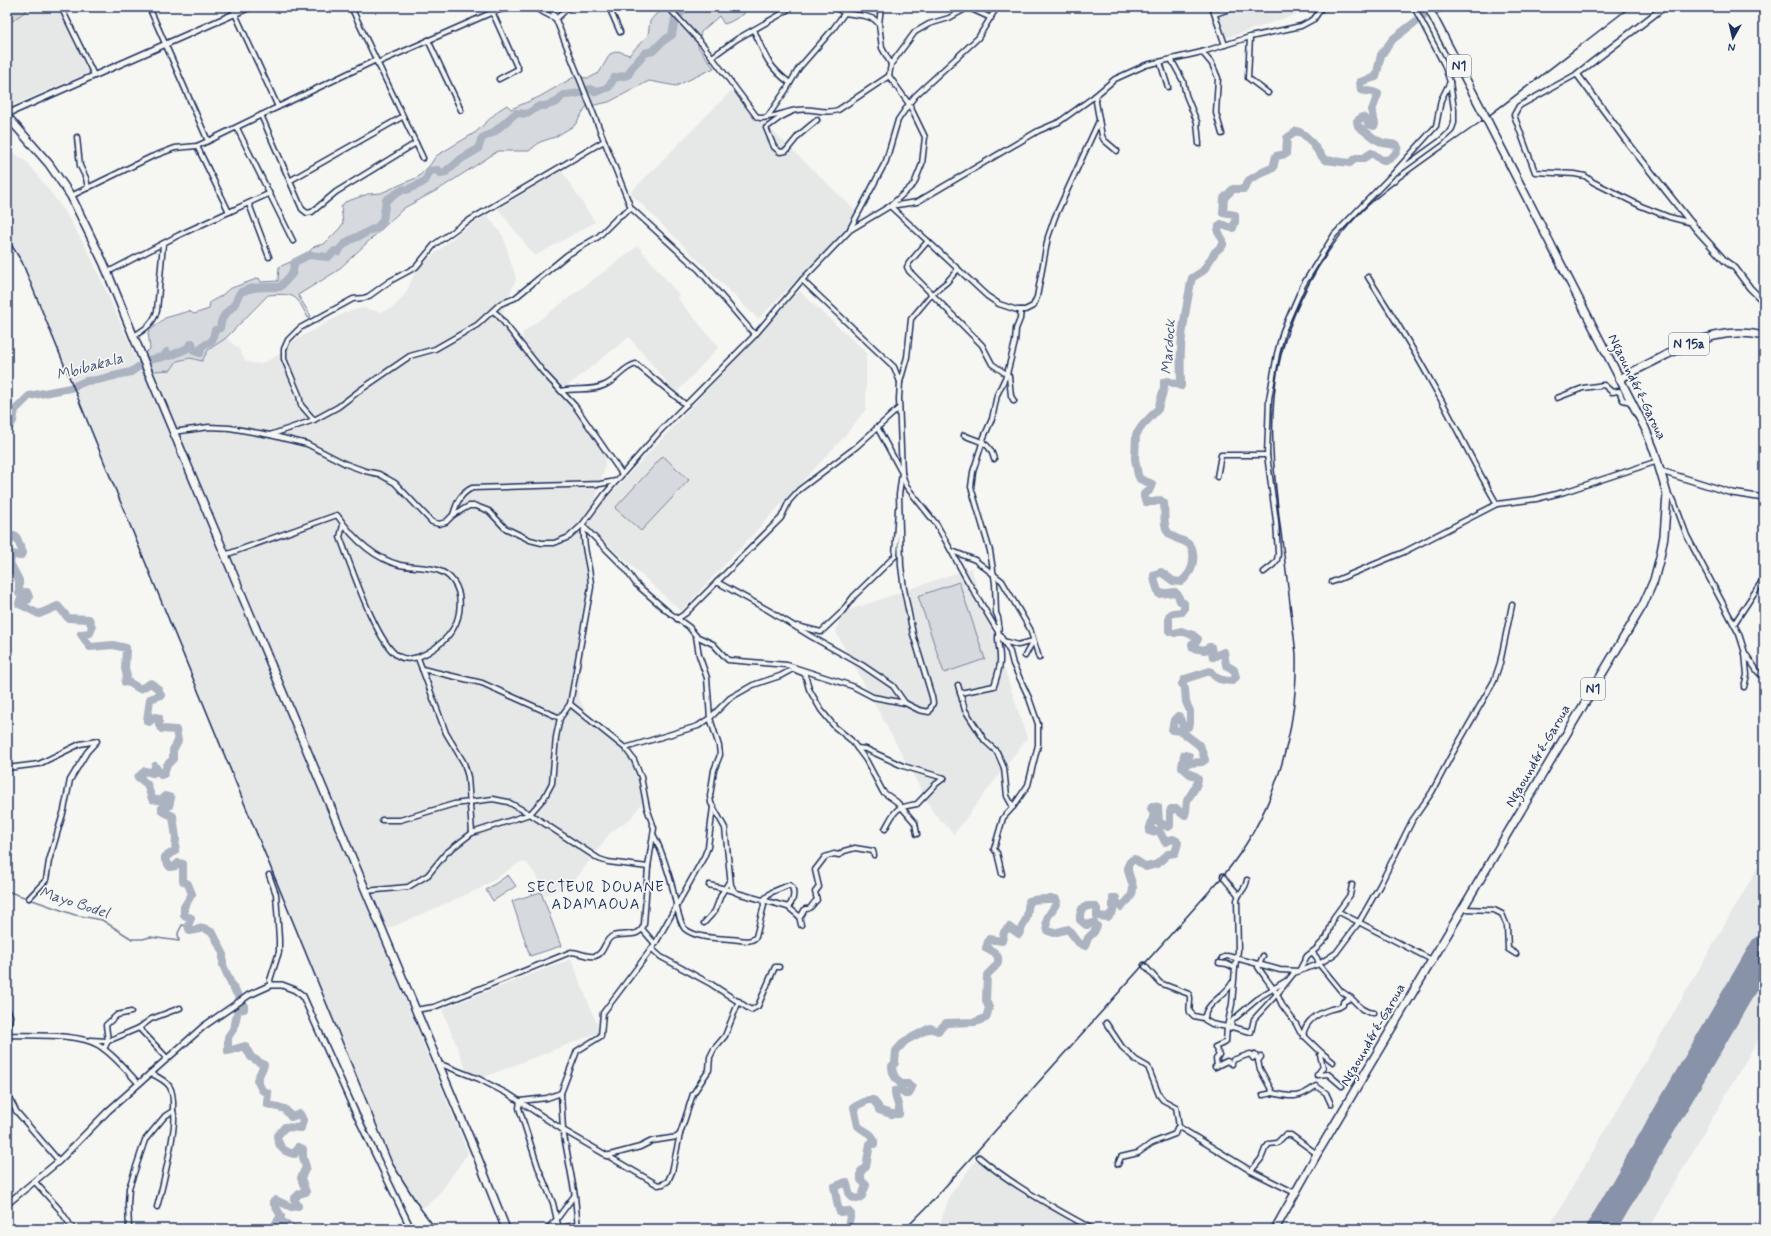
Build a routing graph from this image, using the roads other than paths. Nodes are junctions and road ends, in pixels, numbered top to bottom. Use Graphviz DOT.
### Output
graph roads {
  1 [pos="67,7"];
  2 [pos="149,7"];
  3 [pos="232,7"];
  4 [pos="250,7"];
  5 [pos="351,7"];
  6 [pos="490,7"];
  7 [pos="511,7"];
  8 [pos="527,7"];
  9 [pos="551,7"];
  10 [pos="569,7"];
  11 [pos="609,7"];
  12 [pos="668,7"];
  13 [pos="792,7"];
  14 [pos="834,7"];
  15 [pos="849,7"];
  16 [pos="881,7"];
  17 [pos="968,7"];
  18 [pos="997,7"];
  19 [pos="1212,7"];
  20 [pos="1235,7"];
  21 [pos="1322,7"];
  22 [pos="1414,7"];
  23 [pos="1428,7"];
  24 [pos="1664,7"];
  25 [pos="62,8"];
  26 [pos="493,12"];
  27 [pos="845,13"];
  28 [pos="235,14"];
  29 [pos="1215,14"];
  30 [pos="991,18"];
  31 [pos="556,19"];
  32 [pos="878,24"];
  33 [pos="754,30"];
  34 [pos="620,32"];
  35 [pos="1250,37"];
  36 [pos="428,40"];
  37 [pos="165,44"];
  38 [pos="1225,45"];
  39 [pos="1202,52"];
  40 [pos="712,57"];
  41 [pos="1171,59"];
  42 [pos="376,62"];
  43 [pos="1160,62"];
  44 [pos="891,64"];
  45 [pos="1577,74"];
  46 [pos="94,75"];
  47 [pos="889,76"];
  48 [pos="499,79"];
  49 [pos="1450,82"];
  50 [pos="790,83"];
  51 [pos="1168,87"];
  52 [pos="1268,93"];
  53 [pos="1095,96"];
  54 [pos="909,104"];
  55 [pos="278,106"];
  56 [pos="461,110"];
  57 [pos="798,110"];
  58 [pos="7,115"];
  59 [pos="261,115"];
  60 [pos="402,117"];
  61 [pos="767,117"];
  62 [pos="817,120"];
  63 [pos="1099,120"];
  64 [pos="237,128"];
  65 [pos="1222,134"];
  66 [pos="77,137"];
  67 [pos="208,141"];
  68 [pos="604,141"];
  69 [pos="416,143"];
  70 [pos="1199,144"];
  71 [pos="197,146"];
  72 [pos="1117,151"];
  73 [pos="423,158"];
  74 [pos="1392,175"];
  75 [pos="290,180"];
  76 [pos="88,188"];
  77 [pos="268,194"];
  78 [pos="71,196"];
  79 [pos="249,204"];
  80 [pos="890,206"];
  81 [pos="631,208"];
  82 [pos="229,212"];
  83 [pos="1692,223"];
  84 [pos="850,230"];
  85 [pos="293,241"];
  86 [pos="928,241"];
  87 [pos="163,244"];
  88 [pos="269,256"];
  89 [pos="958,269"];
  90 [pos="108,272"];
  91 [pos="1368,277"];
  92 [pos="802,280"];
  93 [pos="931,295"];
  94 [pos="1764,302"];
  95 [pos="1021,310"];
  96 [pos="493,312"];
  97 [pos="755,335"];
  98 [pos="134,336"];
  99 [pos="1764,336"];
  100 [pos="1007,374"];
  101 [pos="1620,379"];
  102 [pos="900,382"];
  103 [pos="561,391"];
  104 [pos="1556,398"];
  105 [pos="1014,400"];
  106 [pos="1631,402"];
  107 [pos="686,405"];
  108 [pos="898,409"];
  109 [pos="314,420"];
  110 [pos="877,427"];
  111 [pos="173,432"];
  112 [pos="270,435"];
  113 [pos="964,435"];
  114 [pos="983,442"];
  115 [pos="1267,455"];
  116 [pos="994,459"];
  117 [pos="1658,461"];
  118 [pos="1661,471"];
  119 [pos="902,473"];
  120 [pos="622,474"];
  121 [pos="1217,478"];
  122 [pos="616,481"];
  123 [pos="1667,494"];
  124 [pos="899,496"];
  125 [pos="1764,498"];
  126 [pos="1497,504"];
  127 [pos="453,514"];
  128 [pos="343,525"];
  129 [pos="583,527"];
  130 [pos="951,551"];
  131 [pos="225,555"];
  132 [pos="1264,572"];
  133 [pos="994,576"];
  134 [pos="1764,578"];
  135 [pos="717,582"];
  136 [pos="1332,582"];
  137 [pos="1512,605"];
  138 [pos="678,619"];
  139 [pos="1734,624"];
  140 [pos="791,625"];
  141 [pos="998,633"];
  142 [pos="696,636"];
  143 [pos="1003,640"];
  144 [pos="1033,641"];
  145 [pos="1745,653"];
  146 [pos="1025,656"];
  147 [pos="418,658"];
  148 [pos="1039,658"];
  149 [pos="422,669"];
  150 [pos="1764,677"];
  151 [pos="958,685"];
  152 [pos="1744,687"];
  153 [pos="960,693"];
  154 [pos="905,703"];
  155 [pos="570,704"];
  156 [pos="560,718"];
  157 [pos="710,718"];
  158 [pos="624,748"];
  159 [pos="857,748"];
  160 [pos="7,768"];
  161 [pos="470,802"];
  162 [pos="713,807"];
  163 [pos="901,807"];
  164 [pos="1013,807"];
  165 [pos="530,814"];
  166 [pos="382,820"];
  167 [pos="885,829"];
  168 [pos="472,833"];
  169 [pos="917,834"];
  170 [pos="654,836"];
  171 [pos="874,855"];
  172 [pos="648,867"];
  173 [pos="1002,874"];
  174 [pos="269,875"];
  175 [pos="1223,876"];
  176 [pos="730,880"];
  177 [pos="1247,880"];
  178 [pos="709,885"];
  179 [pos="1352,885"];
  180 [pos="725,888"];
  181 [pos="366,891"];
  182 [pos="734,891"];
  183 [pos="1238,895"];
  184 [pos="29,898"];
  185 [pos="763,900"];
  186 [pos="677,906"];
  187 [pos="788,907"];
  188 [pos="1464,909"];
  189 [pos="1339,912"];
  190 [pos="799,916"];
  191 [pos="704,922"];
  192 [pos="1359,922"];
  193 [pos="801,925"];
  194 [pos="643,930"];
  195 [pos="655,944"];
  196 [pos="652,949"];
  197 [pos="1313,953"];
  198 [pos="1516,954"];
  199 [pos="1263,956"];
  200 [pos="1222,958"];
  201 [pos="1237,958"];
  202 [pos="1432,960"];
  203 [pos="1219,962"];
  204 [pos="1319,964"];
  205 [pos="1144,965"];
  206 [pos="1258,965"];
  207 [pos="779,968"];
  208 [pos="1235,968"];
  209 [pos="1299,971"];
  210 [pos="1288,980"];
  211 [pos="1233,981"];
  212 [pos="272,985"];
  213 [pos="1274,988"];
  214 [pos="1277,994"];
  215 [pos="1352,998"];
  216 [pos="739,1001"];
  217 [pos="180,1008"];
  218 [pos="7,1009"];
  219 [pos="415,1010"];
  220 [pos="131,1012"];
  221 [pos="1374,1012"];
  222 [pos="1205,1016"];
  223 [pos="1106,1023"];
  224 [pos="140,1028"];
  225 [pos="1229,1028"];
  226 [pos="7,1036"];
  227 [pos="1303,1036"];
  228 [pos="88,1040"];
  229 [pos="108,1041"];
  230 [pos="104,1049"];
  231 [pos="1322,1053"];
  232 [pos="167,1058"];
  233 [pos="1332,1062"];
  234 [pos="443,1065"];
  235 [pos="150,1073"];
  236 [pos="138,1083"];
  237 [pos="1342,1086"];
  238 [pos="7,1093"];
  239 [pos="561,1093"];
  240 [pos="1273,1093"];
  241 [pos="1264,1095"];
  242 [pos="520,1101"];
  243 [pos="1331,1104"];
  244 [pos="172,1111"];
  245 [pos="1179,1127"];
  246 [pos="563,1130"];
  247 [pos="680,1134"];
  248 [pos="1317,1154"];
  249 [pos="606,1156"];
  250 [pos="979,1157"];
  251 [pos="59,1161"];
  252 [pos="1118,1164"];
  253 [pos="1251,1171"];
  254 [pos="34,1182"];
  255 [pos="1296,1194"];
  256 [pos="575,1196"];
  257 [pos="7,1204"];
  258 [pos="157,1207"];
  259 [pos="1764,1214"];
  260 [pos="557,1219"];
  261 [pos="578,1227"];
  262 [pos="128,1228"];
  263 [pos="558,1228"];
  264 [pos="73,1229"];
  265 [pos="411,1229"];
  266 [pos="506,1229"];
  267 [pos="547,1229"];
  268 [pos="552,1229"];
  269 [pos="1092,1229"];
  270 [pos="1275,1229"];
  271 [pos="1761,1229"];
  1 -- 25 [label="street"];
  2 -- 37 [label="street"];
  3 -- 28 [label="street"];
  4 -- 28 [label="street"];
  5 -- 42 [label="street"];
  6 -- 26 [label="street"];
  7 -- 26 [label="street"];
  8 -- 31 [label="street"];
  9 -- 31 [label="street"];
  10 -- 31 [label="street"];
  11 -- 34 [label="street"];
  12 -- 40 [label="street"];
  13 -- 33 [label="street"];
  14 -- 27 [label="street"];
  15 -- 27 [label="street"];
  16 -- 32 [label="street"];
  17 -- 30 [label="street"];
  17 -- 44 [label="street"];
  18 -- 30 [label="street"];
  19 -- 29 [label="street"];
  20 -- 29 [label="street"];
  21 -- 35 [label="street"];
  22 -- 49 [label="street"];
  23 -- 101 [label="main road, Ngaoundéré-Garoua / N1, bridge"];
  24 -- 45 [label="street"];
  25 -- 46 [label="street"];
  26 -- 36 [label="street"];
  26 -- 48 [label="street"];
  27 -- 32 [label="street"];
  27 -- 50 [label="street"];
  28 -- 37 [label="street"];
  28 -- 55 [label="street"];
  29 -- 38 [label="street"];
  30 -- 54 [label="street"];
  31 -- 68 [label="street"];
  32 -- 44 [label="street"];
  33 -- 40 [label="street"];
  33 -- 50 [label="street"];
  35 -- 38 [label="street"];
  35 -- 52 [label="street"];
  36 -- 42 [label="street"];
  36 -- 56 [label="street"];
  37 -- 46 [label="street"];
  37 -- 67 [label="street"];
  38 -- 39 [label="street"];
  39 -- 41 [label="street"];
  39 -- 65 [label="street"];
  40 -- 61 [label="street"];
  41 -- 43 [label="street"];
  41 -- 70 [label="street"];
  42 -- 55 [label="street"];
  42 -- 60 [label="street"];
  43 -- 51 [label="street"];
  43 -- 53 [label="street"];
  44 -- 47 [label="street"];
  45 -- 83 [label="street"];
  45 -- 83 [label="street"];
  46 -- 58 [label="street"];
  47 -- 54 [label="street"];
  47 -- 57 [label="street"];
  49 -- 74 [label="street"];
  49 -- 74 [label="street"];
  50 -- 61 [label="street"];
  53 -- 63 [label="street"];
  53 -- 80 [label="street"];
  54 -- 80 [label="street"];
  54 -- 84 [label="street"];
  55 -- 59 [label="street"];
  57 -- 61 [label="street"];
  57 -- 62 [label="street"];
  58 -- 78 [label="main road"];
  59 -- 64 [label="street"];
  59 -- 75 [label="street"];
  60 -- 69 [label="street"];
  60 -- 75 [label="street"];
  63 -- 72 [label="street"];
  63 -- 95 [label="street"];
  64 -- 67 [label="street"];
  64 -- 77 [label="street"];
  66 -- 76 [label="street"];
  67 -- 71 [label="street"];
  68 -- 81 [label="street"];
  68 -- 109 [label="street"];
  69 -- 73 [label="street"];
  69 -- 75 [label="street"];
  71 -- 76 [label="street"];
  71 -- 82 [label="street"];
  74 -- 115 [label="street"];
  76 -- 78 [label="street"];
  77 -- 79 [label="street"];
  77 -- 85 [label="street"];
  78 -- 90 [label="main road"];
  79 -- 82 [label="street"];
  79 -- 88 [label="street"];
  80 -- 84 [label="street"];
  80 -- 86 [label="street"];
  81 -- 96 [label="street"];
  81 -- 97 [label="street"];
  82 -- 87 [label="street"];
  83 -- 94 [label="street"];
  84 -- 92 [label="street"];
  86 -- 89 [label="street"];
  86 -- 93 [label="street"];
  87 -- 90 [label="street"];
  87 -- 98 [label="street"];
  89 -- 93 [label="street"];
  89 -- 95 [label="street"];
  90 -- 98 [label="main road"];
  91 -- 126 [label="street"];
  92 -- 97 [label="street"];
  92 -- 102 [label="street"];
  93 -- 100 [label="street"];
  93 -- 102 [label="street"];
  95 -- 100 [label="street"];
  96 -- 103 [label="street"];
  96 -- 109 [label="street"];
  97 -- 107 [label="street"];
  98 -- 111 [label="main road"];
  99 -- 101 [label="main road, N 15a"];
  100 -- 105 [label="street"];
  100 -- 114 [label="street"];
  101 -- 106 [label="main road, Ngaoundéré-Garoua / N1"];
  102 -- 108 [label="street"];
  103 -- 107 [label="street"];
  103 -- 120 [label="street"];
  104 -- 106 [label="street"];
  106 -- 117 [label="main road, Ngaoundéré-Garoua / N1"];
  107 -- 120 [label="street"];
  108 -- 110 [label="street"];
  108 -- 119 [label="street"];
  109 -- 112 [label="street"];
  110 -- 119 [label="street"];
  110 -- 135 [label="street"];
  111 -- 112 [label="street"];
  111 -- 131 [label="main road"];
  112 -- 127 [label="street"];
  113 -- 114 [label="street"];
  114 -- 116 [label="street"];
  114 -- 133 [label="street"];
  115 -- 121 [label="street"];
  115 -- 132 [label="street"];
  117 -- 118 [label="main road, Ngaoundéré-Garoua / N1"];
  117 -- 126 [label="street"];
  118 -- 123 [label="main road, Ngaoundéré-Garoua / N1"];
  118 -- 125 [label="street"];
  119 -- 124 [label="street"];
  119 -- 130 [label="street"];
  120 -- 122 [label="street"];
  122 -- 127 [label="street"];
  122 -- 129 [label="street"];
  123 -- 139 [label="street"];
  123 -- 188 [label="main road, Ngaoundéré-Garoua / N1"];
  124 -- 140 [label="street"];
  124 -- 154 [label="street"];
  126 -- 136 [label="street"];
  127 -- 129 [label="street"];
  128 -- 131 [label="street"];
  128 -- 147 [label="street"];
  128 -- 147 [label="street"];
  129 -- 138 [label="street"];
  129 -- 155 [label="street"];
  130 -- 133 [label="street"];
  130 -- 141 [label="street"];
  131 -- 181 [label="main road"];
  133 -- 141 [label="street"];
  133 -- 144 [label="street"];
  134 -- 139 [label="street"];
  135 -- 138 [label="street"];
  135 -- 140 [label="street"];
  137 -- 192 [label="street"];
  138 -- 142 [label="street"];
  139 -- 145 [label="street"];
  140 -- 154 [label="street"];
  141 -- 143 [label="street"];
  141 -- 153 [label="street"];
  142 -- 154 [label="street"];
  142 -- 157 [label="street"];
  143 -- 144 [label="street"];
  143 -- 164 [label="street"];
  144 -- 146 [label="street"];
  144 -- 148 [label="street"];
  145 -- 150 [label="street"];
  145 -- 152 [label="street"];
  147 -- 149 [label="street"];
  149 -- 156 [label="street"];
  149 -- 161 [label="street"];
  151 -- 153 [label="street"];
  153 -- 164 [label="street"];
  155 -- 156 [label="street"];
  155 -- 158 [label="street"];
  156 -- 165 [label="street"];
  157 -- 158 [label="street"];
  157 -- 159 [label="street"];
  157 -- 162 [label="street"];
  158 -- 170 [label="street"];
  159 -- 163 [label="street"];
  159 -- 163 [label="street"];
  160 -- 184 [label="street"];
  161 -- 165 [label="street"];
  161 -- 166 [label="street"];
  161 -- 168 [label="street"];
  162 -- 176 [label="street"];
  162 -- 186 [label="street"];
  163 -- 167 [label="street"];
  163 -- 169 [label="street"];
  164 -- 173 [label="street"];
  165 -- 168 [label="street"];
  165 -- 172 [label="street"];
  168 -- 181 [label="street"];
  170 -- 172 [label="street"];
  170 -- 186 [label="street"];
  171 -- 190 [label="street"];
  172 -- 194 [label="street"];
  174 -- 212 [label="street"];
  175 -- 183 [label="street"];
  176 -- 180 [label="street"];
  176 -- 182 [label="street"];
  177 -- 183 [label="street"];
  178 -- 180 [label="street"];
  179 -- 189 [label="street"];
  180 -- 182 [label="street"];
  180 -- 191 [label="street"];
  181 -- 219 [label="main road"];
  182 -- 185 [label="street"];
  183 -- 201 [label="street"];
  185 -- 186 [label="street"];
  185 -- 187 [label="street"];
  185 -- 187 [label="street"];
  186 -- 195 [label="street"];
  187 -- 190 [label="street"];
  188 -- 198 [label="street"];
  188 -- 202 [label="main road, Ngaoundéré-Garoua / N1"];
  189 -- 192 [label="street"];
  189 -- 197 [label="street"];
  190 -- 193 [label="street"];
  192 -- 202 [label="street"];
  192 -- 204 [label="street"];
  194 -- 195 [label="street"];
  194 -- 219 [label="street"];
  195 -- 196 [label="street"];
  196 -- 216 [label="street"];
  196 -- 239 [label="street"];
  197 -- 204 [label="street"];
  197 -- 209 [label="street"];
  199 -- 206 [label="street"];
  200 -- 201 [label="street"];
  201 -- 206 [label="street"];
  201 -- 208 [label="street"];
  202 -- 248 [label="main road, Ngaoundéré-Garoua / N1"];
  203 -- 208 [label="street"];
  204 -- 209 [label="street"];
  204 -- 215 [label="street"];
  205 -- 222 [label="street"];
  206 -- 209 [label="street"];
  206 -- 213 [label="street"];
  207 -- 216 [label="street"];
  208 -- 211 [label="street"];
  209 -- 210 [label="street"];
  210 -- 213 [label="street"];
  210 -- 214 [label="street"];
  211 -- 222 [label="street"];
  211 -- 225 [label="street"];
  212 -- 232 [label="street"];
  212 -- 265 [label="street"];
  213 -- 214 [label="street"];
  213 -- 225 [label="street"];
  214 -- 225 [label="street"];
  214 -- 227 [label="street"];
  215 -- 221 [label="street"];
  215 -- 227 [label="street"];
  216 -- 247 [label="street"];
  217 -- 224 [label="street"];
  218 -- 226 [label="street"];
  219 -- 266 [label="main road"];
  220 -- 229 [label="street"];
  222 -- 225 [label="street"];
  223 -- 245 [label="street"];
  224 -- 229 [label="street"];
  224 -- 232 [label="street"];
  225 -- 240 [label="street"];
  226 -- 228 [label="street"];
  227 -- 231 [label="street"];
  228 -- 229 [label="street"];
  228 -- 230 [label="street"];
  229 -- 230 [label="street"];
  230 -- 236 [label="street"];
  231 -- 233 [label="street"];
  231 -- 237 [label="street"];
  232 -- 235 [label="street"];
  234 -- 242 [label="street"];
  235 -- 236 [label="street"];
  235 -- 244 [label="street"];
  236 -- 251 [label="street"];
  238 -- 251 [label="street"];
  239 -- 242 [label="street"];
  239 -- 246 [label="street"];
  240 -- 241 [label="street"];
  240 -- 243 [label="street"];
  242 -- 246 [label="street"];
  242 -- 260 [label="street"];
  244 -- 258 [label="street"];
  244 -- 262 [label="street"];
  245 -- 252 [label="street"];
  245 -- 253 [label="street"];
  246 -- 249 [label="street"];
  246 -- 256 [label="street"];
  247 -- 249 [label="street"];
  247 -- 249 [label="street"];
  248 -- 253 [label="street"];
  248 -- 255 [label="main road, Ngaoundéré-Garoua / N1"];
  250 -- 269 [label="street"];
  251 -- 254 [label="street"];
  253 -- 255 [label="street"];
  254 -- 257 [label="street"];
  254 -- 264 [label="street"];
  255 -- 270 [label="main road, Ngaoundéré-Garoua / N1"];
  256 -- 260 [label="street"];
  256 -- 261 [label="street"];
  259 -- 271 [label="street"];
  260 -- 263 [label="street"];
  260 -- 267 [label="street"];
  261 -- 263 [label="street"];
  263 -- 268 [label="street"];
}
